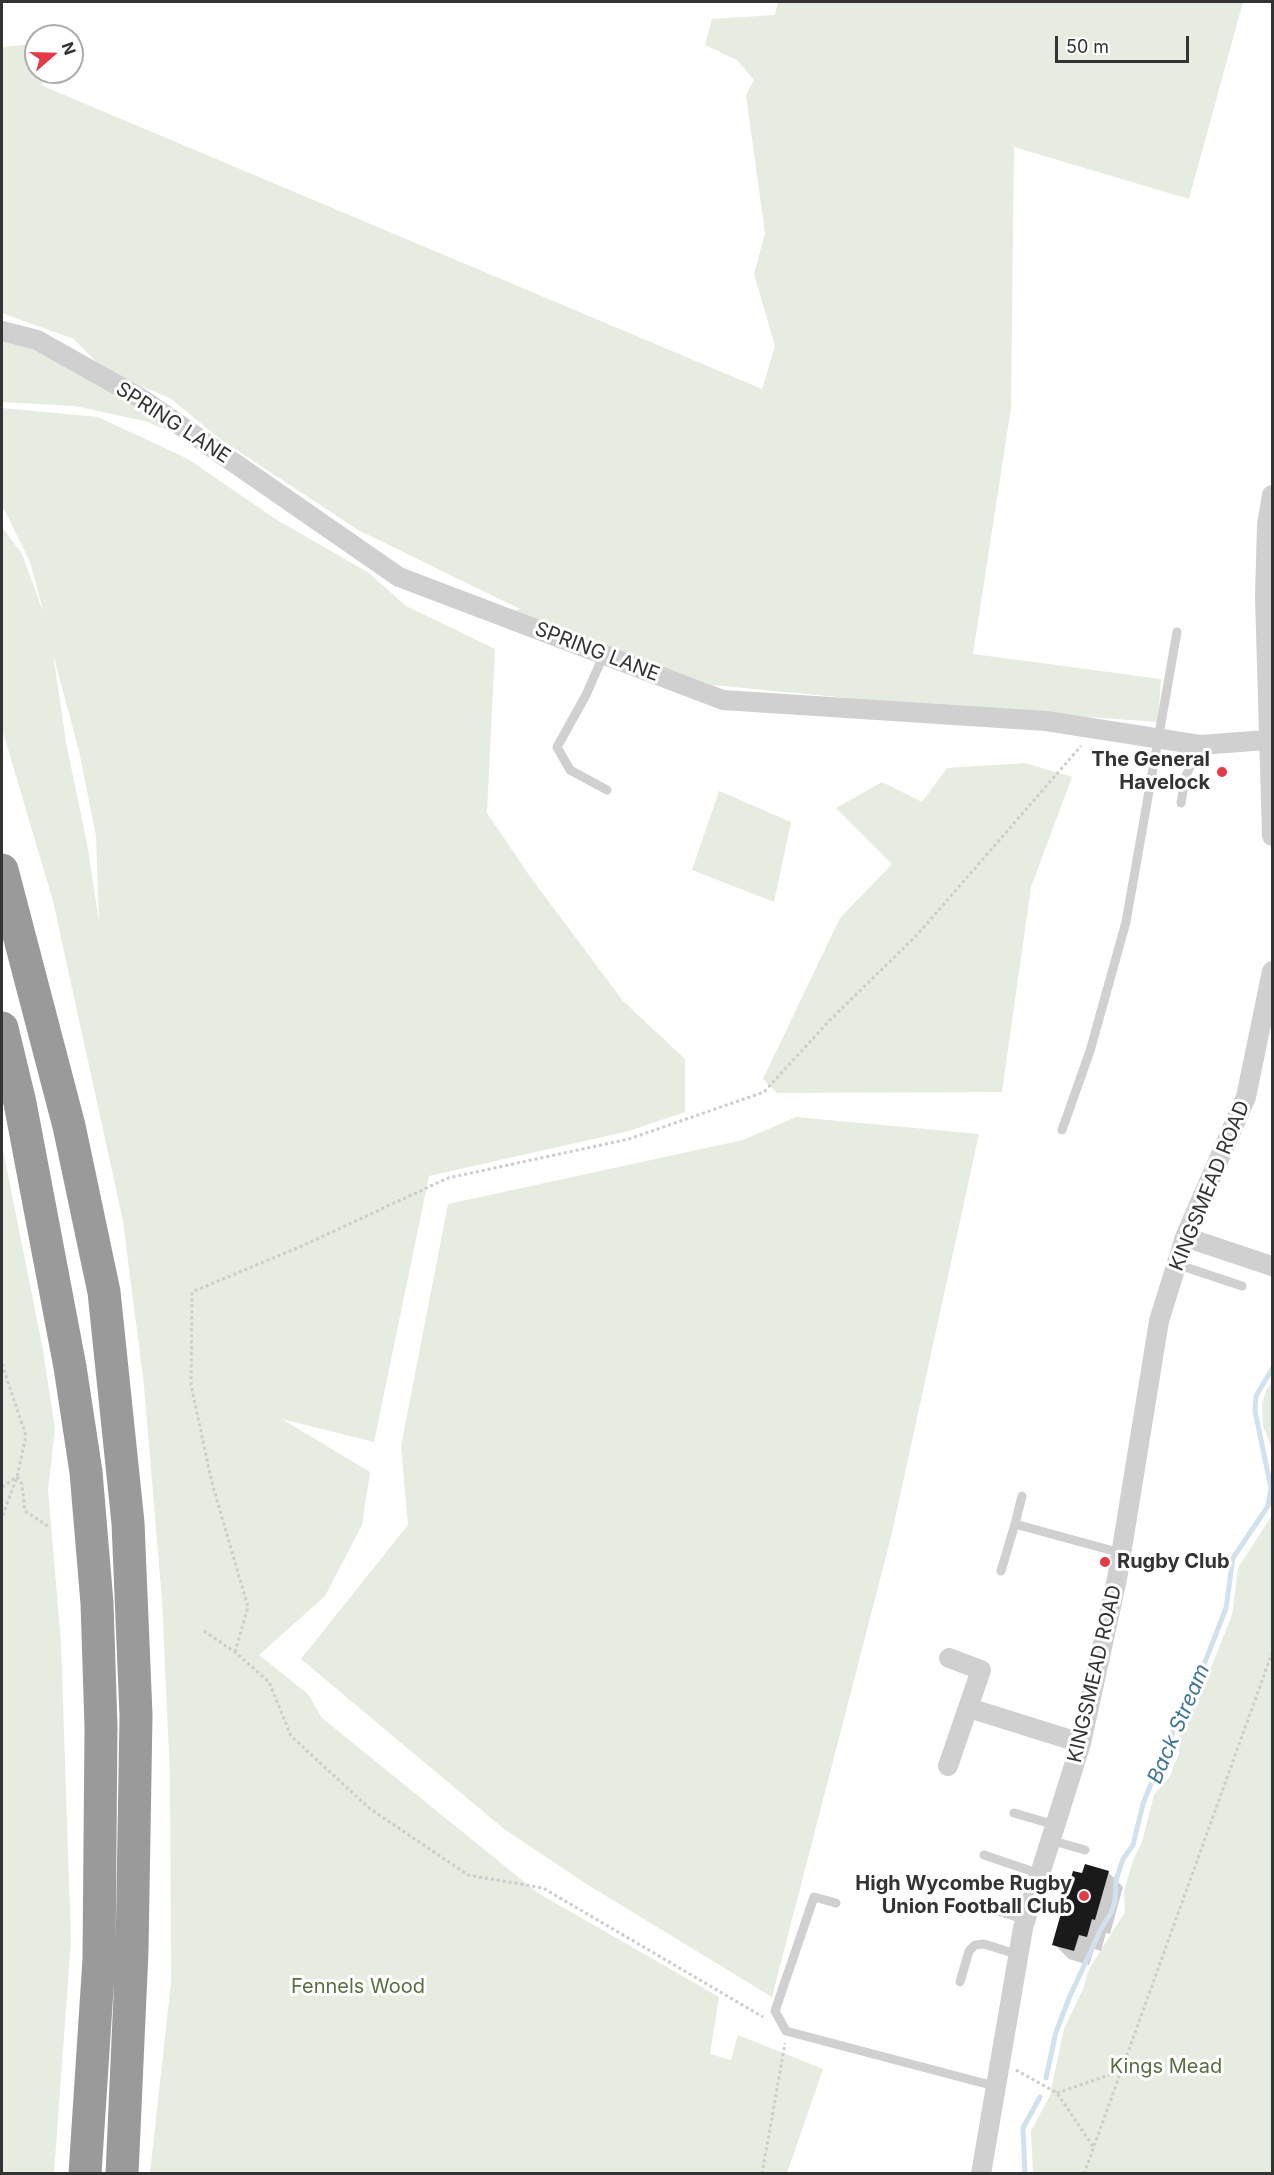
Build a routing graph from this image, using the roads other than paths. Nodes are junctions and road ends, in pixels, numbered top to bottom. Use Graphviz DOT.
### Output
graph roads {
  1 [pos="2,331"];
  2 [pos="1272,495"];
  3 [pos="1268,594"];
  4 [pos="1177,632"];
  5 [pos="604,654"];
  6 [pos="1160,739"];
  7 [pos="1267,740"];
  8 [pos="1200,745"];
  9 [pos="607,790"];
  10 [pos="1180,803"];
  11 [pos="1272,836"];
  12 [pos="2,870"];
  13 [pos="1272,971"];
  14 [pos="2,1028"];
  15 [pos="1062,1130"];
  16 [pos="1185,1238"];
  17 [pos="1176,1264"];
  18 [pos="1272,1266"];
  19 [pos="1242,1286"];
  20 [pos="1022,1496"];
  21 [pos="1015,1524"];
  22 [pos="1121,1553"];
  23 [pos="1001,1571"];
  24 [pos="949,1658"];
  25 [pos="969,1708"];
  26 [pos="1081,1743"];
  27 [pos="948,1766"];
  28 [pos="1014,1813"];
  29 [pos="1053,1832"];
  30 [pos="1085,1850"];
  31 [pos="984,1855"];
  32 [pos="1040,1874"];
  33 [pos="836,1903"];
  34 [pos="988,1908"];
  35 [pos="1026,1920"];
  36 [pos="1018,1955"];
  37 [pos="960,1982"];
  38 [pos="998,2087"];
  39 [pos="85,2174"];
  40 [pos="122,2174"];
  41 [pos="981,2174"];
  1 -- 5 [label="street, SPRING LANE"];
  2 -- 3 [label="street"];
  3 -- 7 [label="street"];
  4 -- 6 [label="lane"];
  5 -- 6 [label="street, SPRING LANE"];
  5 -- 9 [label="lane"];
  6 -- 8 [label="street, SPRING LANE"];
  6 -- 15 [label="lane"];
  7 -- 8 [label="street, SPRING LANE"];
  7 -- 11 [label="street"];
  8 -- 10 [label="lane"];
  12 -- 40 [label="highway"];
  13 -- 16 [label="street, KINGSMEAD ROAD"];
  14 -- 39 [label="highway"];
  16 -- 17 [label="street, KINGSMEAD ROAD"];
  16 -- 18 [label="street"];
  17 -- 19 [label="lane"];
  17 -- 22 [label="street, KINGSMEAD ROAD"];
  20 -- 21 [label="lane"];
  21 -- 22 [label="lane"];
  21 -- 23 [label="lane"];
  22 -- 26 [label="street, KINGSMEAD ROAD"];
  24 -- 25 [label="street"];
  25 -- 26 [label="street"];
  25 -- 27 [label="street"];
  26 -- 29 [label="street, KINGSMEAD ROAD"];
  28 -- 29 [label="lane"];
  29 -- 30 [label="lane"];
  29 -- 32 [label="street, KINGSMEAD ROAD"];
  31 -- 32 [label="lane"];
  32 -- 35 [label="street, KINGSMEAD ROAD"];
  33 -- 38 [label="lane"];
  34 -- 35 [label="lane"];
  35 -- 36 [label="street, KINGSMEAD ROAD"];
  36 -- 37 [label="lane"];
  36 -- 38 [label="street, KINGSMEAD ROAD"];
  38 -- 41 [label="street, KINGSMEAD ROAD"];
}
